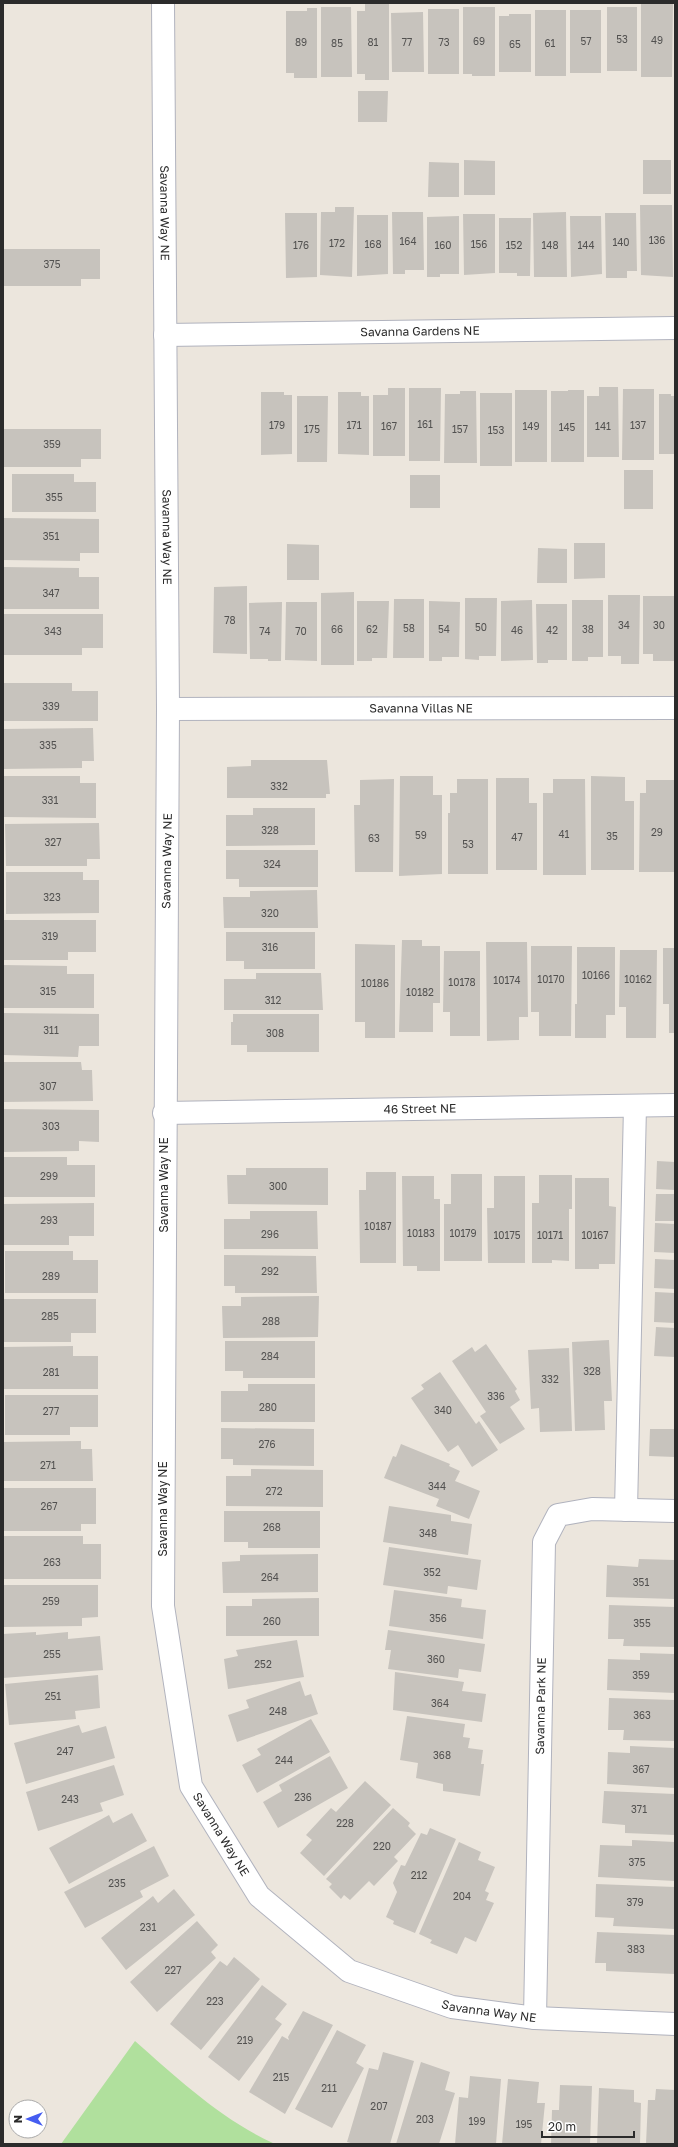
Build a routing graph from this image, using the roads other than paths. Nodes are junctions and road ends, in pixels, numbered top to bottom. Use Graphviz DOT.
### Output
graph roads {
  1 [pos="163,3"];
  2 [pos="675,328"];
  3 [pos="165,335"];
  4 [pos="675,708"];
  5 [pos="168,709"];
  6 [pos="675,1105"];
  7 [pos="635,1106"];
  8 [pos="164,1113"];
  9 [pos="626,1510"];
  10 [pos="675,1511"];
  11 [pos="535,2018"];
  12 [pos="675,2024"];
  1 -- 3 [label="street, Savanna Way NE"];
  2 -- 3 [label="street, Savanna Gardens NE"];
  3 -- 5 [label="street, Savanna Way NE"];
  4 -- 5 [label="street, Savanna Villas NE"];
  5 -- 8 [label="street, Savanna Way NE"];
  6 -- 7 [label="street, 46 Street NE"];
  7 -- 8 [label="street, 46 Street NE"];
  7 -- 9 [label="street"];
  8 -- 11 [label="street, Savanna Way NE"];
  9 -- 10 [label="street, Savanna Park NE"];
  9 -- 11 [label="street, Savanna Park NE"];
  11 -- 12 [label="street, Savanna Way NE"];
}
